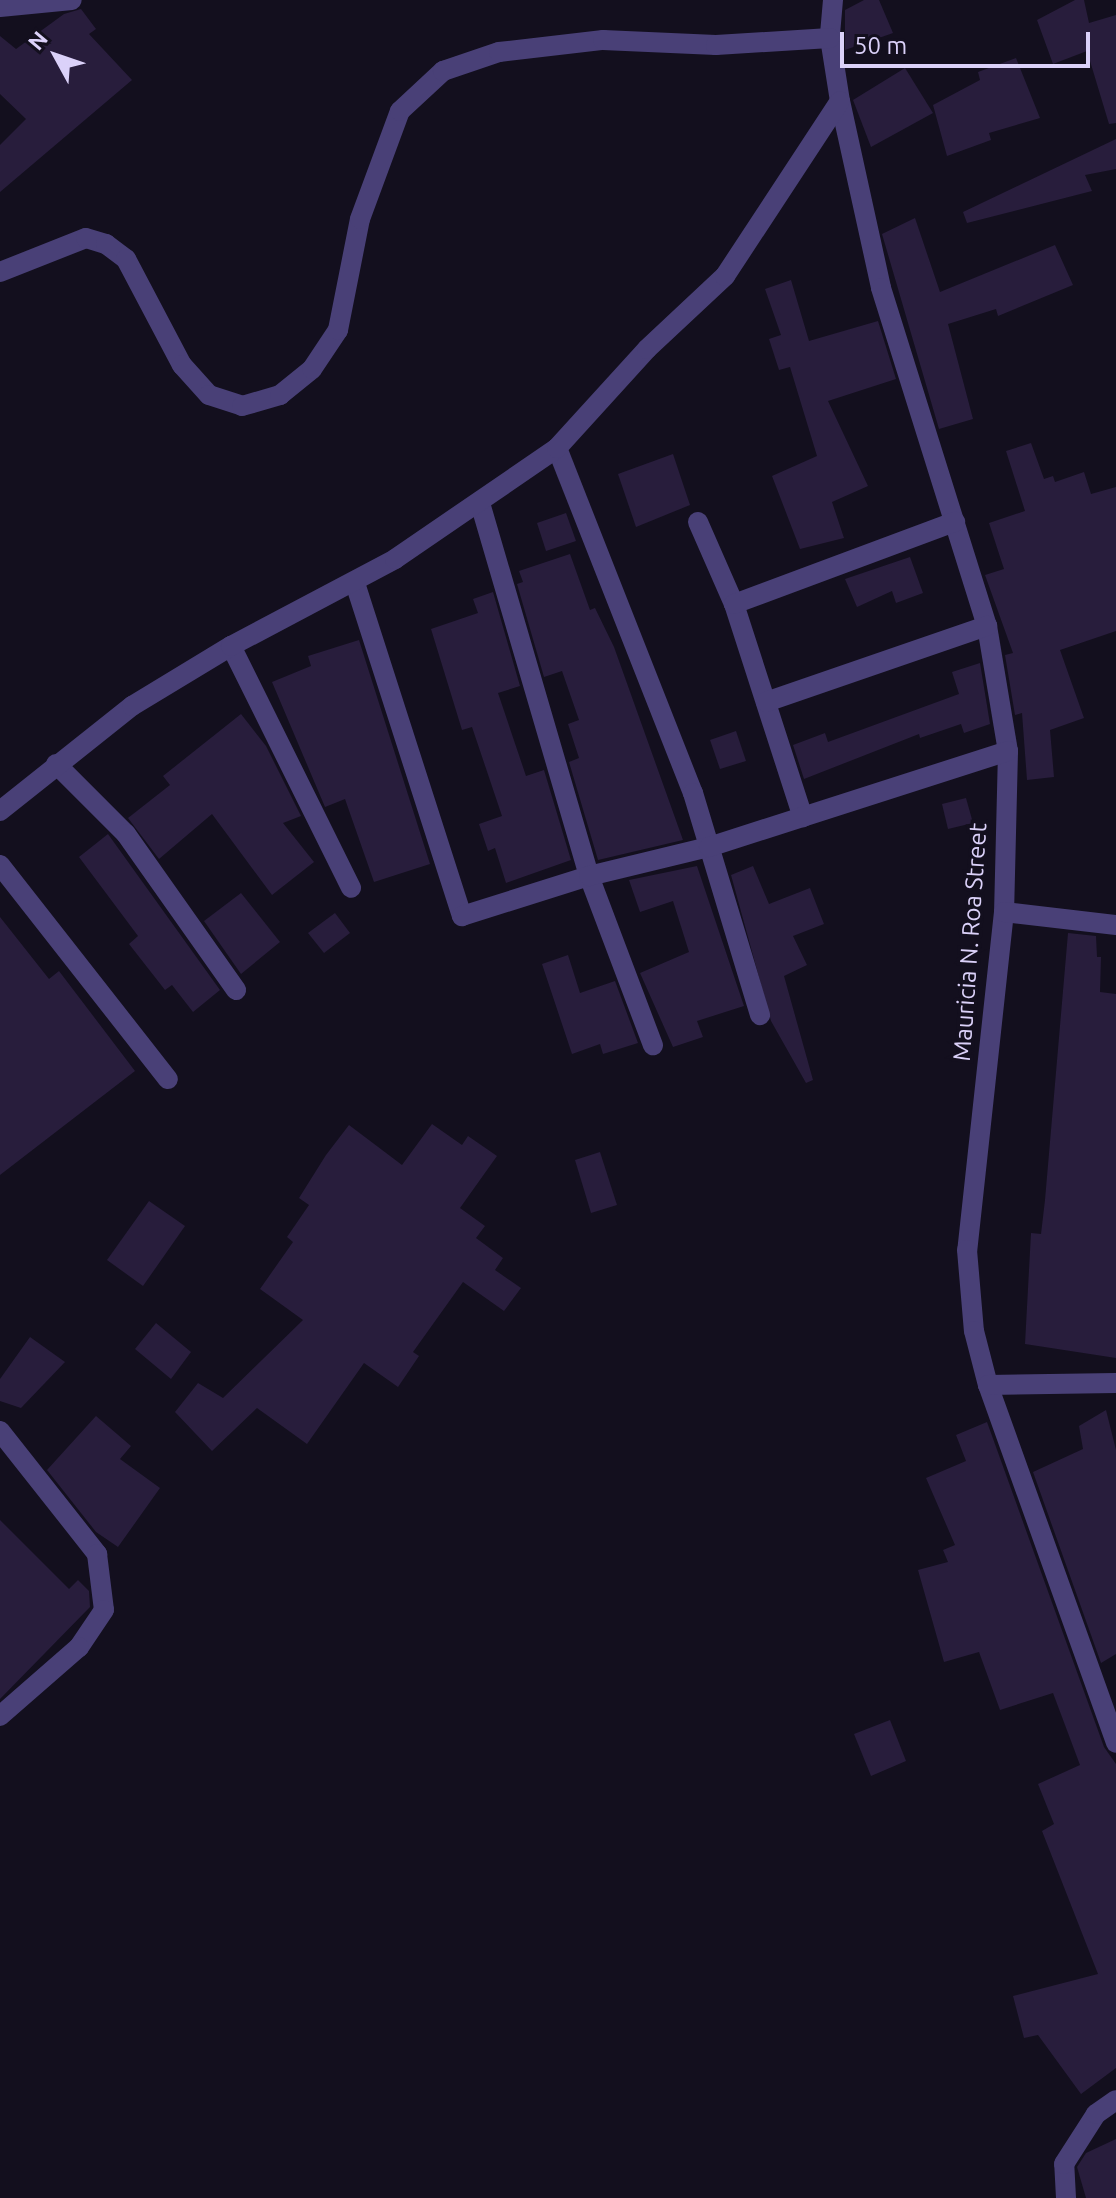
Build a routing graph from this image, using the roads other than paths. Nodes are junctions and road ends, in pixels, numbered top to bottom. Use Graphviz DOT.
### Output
graph roads {
  1 [pos="72,0"];
  2 [pos="833,0"];
  3 [pos="0,7"];
  4 [pos="830,38"];
  5 [pos="840,101"];
  6 [pos="0,272"];
  7 [pos="557,448"];
  8 [pos="480,503"];
  9 [pos="698,522"];
  10 [pos="955,522"];
  11 [pos="355,583"];
  12 [pos="734,604"];
  13 [pos="987,626"];
  14 [pos="231,646"];
  15 [pos="766,702"];
  16 [pos="1008,751"];
  17 [pos="56,764"];
  18 [pos="0,811"];
  19 [pos="803,817"];
  20 [pos="709,847"];
  21 [pos="0,865"];
  22 [pos="589,876"];
  23 [pos="351,888"];
  24 [pos="1004,912"];
  25 [pos="1116,925"];
  26 [pos="236,990"];
  27 [pos="760,1015"];
  28 [pos="653,1045"];
  29 [pos="168,1079"];
  30 [pos="1116,1383"];
  31 [pos="988,1385"];
  32 [pos="0,1431"];
  33 [pos="0,1716"];
  34 [pos="1116,1743"];
  35 [pos="1116,2100"];
  36 [pos="1066,2198"];
  1 -- 3 [label="street"];
  2 -- 4 [label="street, Mauricia N. Roa Street"];
  4 -- 5 [label="street, Mauricia N. Roa Street"];
  4 -- 6 [label="street"];
  5 -- 7 [label="street"];
  5 -- 10 [label="street, Mauricia N. Roa Street"];
  7 -- 8 [label="street"];
  7 -- 20 [label="street"];
  8 -- 11 [label="street"];
  8 -- 22 [label="street"];
  9 -- 12 [label="street"];
  10 -- 12 [label="street"];
  10 -- 13 [label="street, Mauricia N. Roa Street"];
  11 -- 14 [label="street"];
  11 -- 22 [label="street"];
  12 -- 15 [label="street"];
  13 -- 15 [label="street"];
  13 -- 16 [label="street, Mauricia N. Roa Street"];
  14 -- 17 [label="street"];
  14 -- 23 [label="street"];
  15 -- 19 [label="street"];
  16 -- 19 [label="street"];
  16 -- 24 [label="street, Mauricia N. Roa Street"];
  17 -- 18 [label="street"];
  17 -- 26 [label="street"];
  19 -- 20 [label="street"];
  20 -- 22 [label="street"];
  20 -- 27 [label="street"];
  21 -- 29 [label="street"];
  22 -- 28 [label="street"];
  24 -- 25 [label="street"];
  24 -- 31 [label="street, Mauricia N. Roa Street"];
  30 -- 31 [label="street"];
  31 -- 34 [label="street, Mauricia N. Roa Street"];
  32 -- 33 [label="street"];
  35 -- 36 [label="street"];
}
